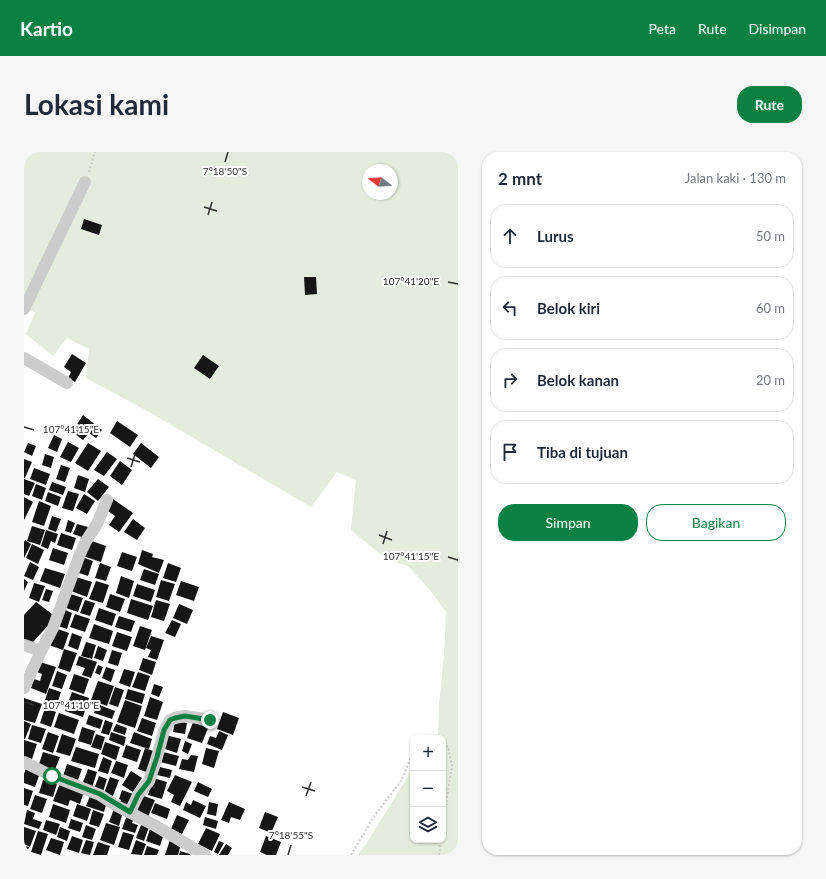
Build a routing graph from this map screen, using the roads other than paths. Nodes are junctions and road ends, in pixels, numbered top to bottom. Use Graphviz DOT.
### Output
graph roads {
  1 [pos="85,182"];
  2 [pos="24,309"];
  3 [pos="24,358"];
  4 [pos="67,383"];
  5 [pos="107,500"];
  6 [pos="24,645"];
  7 [pos="41,652"];
  8 [pos="24,688"];
  9 [pos="210,720"];
  10 [pos="24,762"];
  11 [pos="130,812"];
  12 [pos="205,855"];
  1 -- 2 [label="street"];
  3 -- 4 [label="street"];
  5 -- 7 [label="street"];
  6 -- 7 [label="street"];
  7 -- 8 [label="street"];
  9 -- 11 [label="street"];
  10 -- 11 [label="street"];
  11 -- 12 [label="street"];
}
